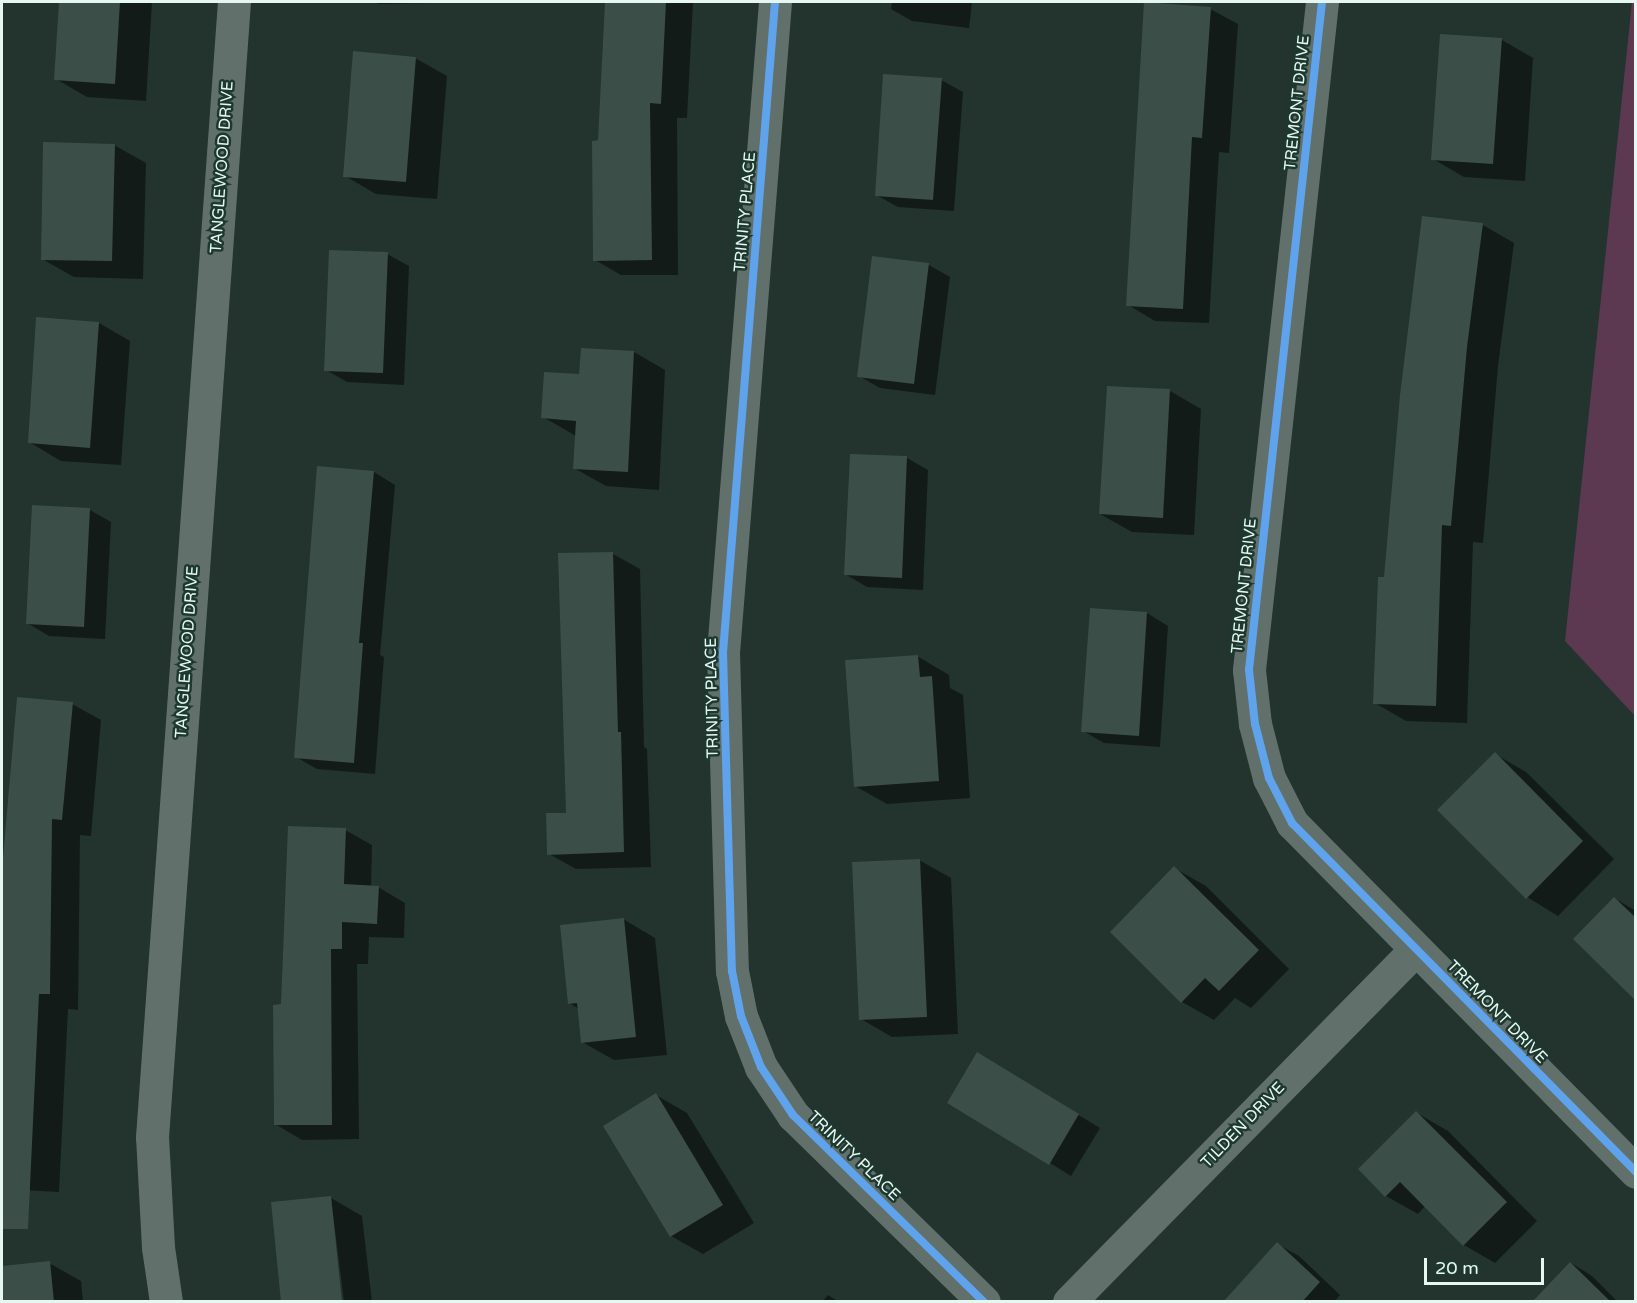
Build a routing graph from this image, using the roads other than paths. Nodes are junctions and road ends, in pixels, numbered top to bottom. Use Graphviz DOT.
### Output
graph roads {
  1 [pos="234,2"];
  2 [pos="775,2"];
  3 [pos="1322,2"];
  4 [pos="1416,949"];
  5 [pos="1635,1173"];
  6 [pos="166,1302"];
  7 [pos="984,1302"];
  8 [pos="1069,1302"];
  1 -- 6 [label="street, TANGLEWOOD DRIVE"];
  2 -- 7 [label="street, TRINITY PLACE"];
  3 -- 4 [label="street, TREMONT DRIVE"];
  4 -- 5 [label="street, TREMONT DRIVE"];
  4 -- 8 [label="street, TILDEN DRIVE"];
}
